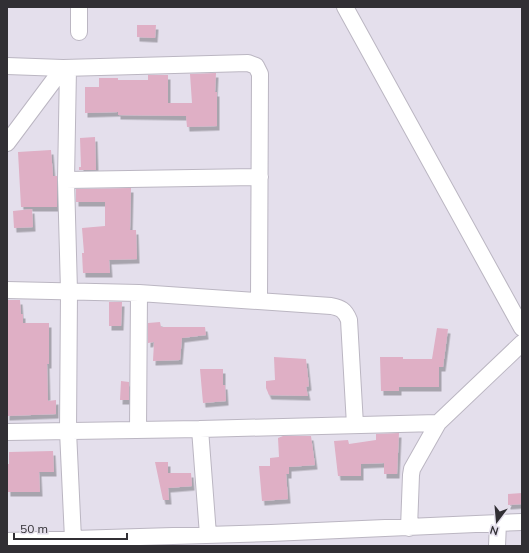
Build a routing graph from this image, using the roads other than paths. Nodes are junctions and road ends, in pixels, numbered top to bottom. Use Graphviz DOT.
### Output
graph roads {
  1 [pos="79,7"];
  2 [pos="345,7"];
  3 [pos="79,32"];
  4 [pos="7,66"];
  5 [pos="65,68"];
  6 [pos="13,126"];
  7 [pos="7,143"];
  8 [pos="260,177"];
  9 [pos="66,180"];
  10 [pos="7,290"];
  11 [pos="69,291"];
  12 [pos="139,293"];
  13 [pos="259,301"];
  14 [pos="522,328"];
  15 [pos="522,343"];
  16 [pos="438,423"];
  17 [pos="355,425"];
  18 [pos="138,429"];
  19 [pos="200,429"];
  20 [pos="68,431"];
  21 [pos="7,432"];
  22 [pos="522,522"];
  23 [pos="498,523"];
  24 [pos="409,528"];
  25 [pos="208,535"];
  26 [pos="73,539"];
  27 [pos="271,540"];
  28 [pos="17,542"];
  29 [pos="497,546"];
  1 -- 3 [label="street"];
  2 -- 14 [label="street"];
  4 -- 5 [label="street"];
  5 -- 6 [label="street"];
  5 -- 8 [label="street"];
  5 -- 9 [label="street"];
  6 -- 7 [label="street"];
  8 -- 9 [label="street"];
  8 -- 13 [label="street"];
  9 -- 11 [label="street"];
  10 -- 11 [label="street"];
  11 -- 12 [label="street"];
  11 -- 20 [label="street"];
  12 -- 13 [label="street"];
  12 -- 18 [label="street"];
  13 -- 17 [label="street"];
  15 -- 16 [label="street"];
  16 -- 17 [label="street"];
  16 -- 24 [label="street"];
  17 -- 19 [label="street"];
  18 -- 19 [label="street"];
  18 -- 20 [label="street"];
  19 -- 25 [label="street"];
  20 -- 21 [label="street"];
  20 -- 26 [label="street"];
  22 -- 23 [label="street"];
  23 -- 24 [label="street"];
  23 -- 29 [label="street"];
  24 -- 27 [label="street"];
  25 -- 26 [label="street"];
  25 -- 27 [label="street"];
  26 -- 28 [label="street"];
}
